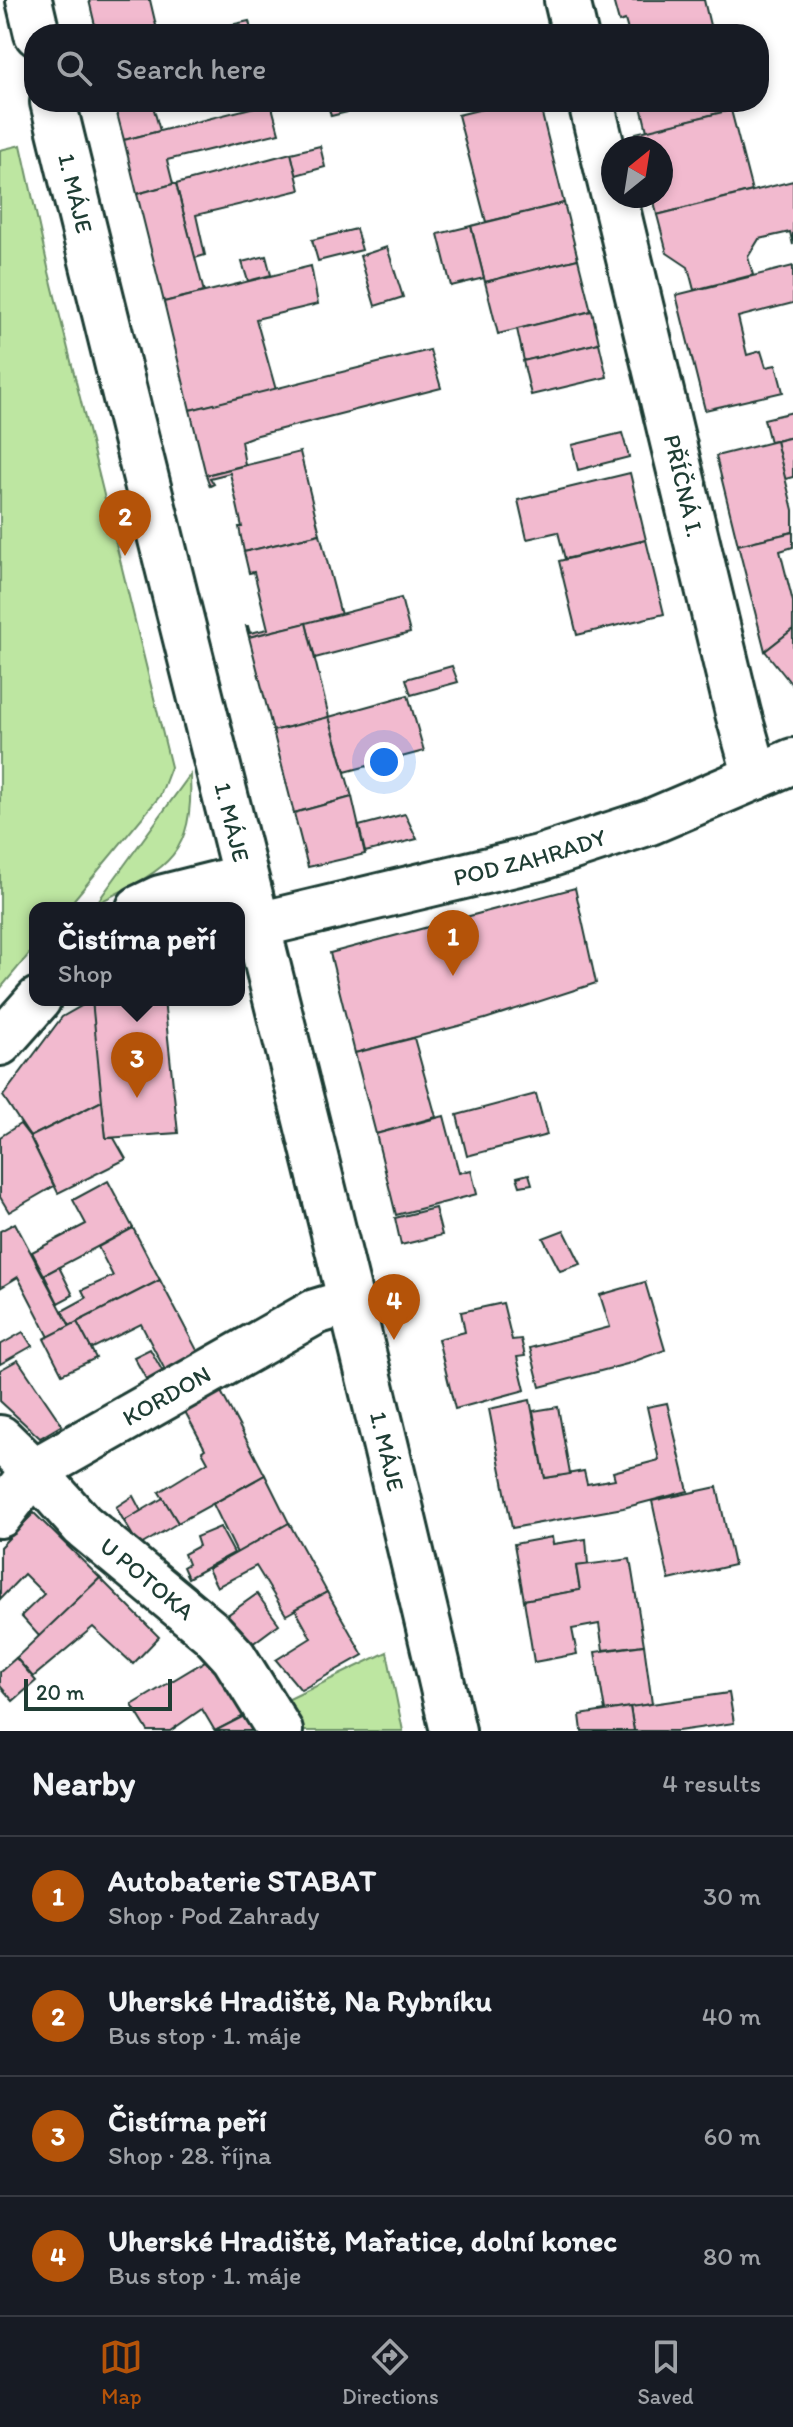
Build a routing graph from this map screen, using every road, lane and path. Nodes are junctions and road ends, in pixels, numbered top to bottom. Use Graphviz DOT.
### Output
graph roads {
  1 [pos="29,0"];
  2 [pos="567,0"];
  3 [pos="35,24"];
  4 [pos="573,24"];
  5 [pos="55,112"];
  6 [pos="593,112"];
  7 [pos="601,144"];
  8 [pos="616,208"];
  9 [pos="774,769"];
  10 [pos="244,877"];
  11 [pos="152,902"];
  12 [pos="258,925"];
  13 [pos="33,1006"];
  14 [pos="0,1043"];
  15 [pos="351,1301"];
  16 [pos="0,1438"];
  17 [pos="34,1471"];
  18 [pos="0,1515"];
  19 [pos="280,1731"];
  20 [pos="453,1731"];
  1 -- 3 [label="street"];
  2 -- 4 [label="street"];
  5 -- 10 [label="street, 1. MÁJE"];
  6 -- 7 [label="street, PŘÍČNÁ I."];
  8 -- 9 [label="street, PŘÍČNÁ I."];
  9 -- 12 [label="street, POD ZAHRADY"];
  10 -- 11 [label="street"];
  10 -- 12 [label="street, 1. MÁJE"];
  12 -- 15 [label="street, 1. MÁJE"];
  13 -- 14 [label="street"];
  15 -- 17 [label="street, KORDON"];
  15 -- 20 [label="street, 1. MÁJE"];
  16 -- 17 [label="street, U POTOKA"];
  17 -- 18 [label="street, KORDON"];
  17 -- 19 [label="street, U POTOKA"];
}
